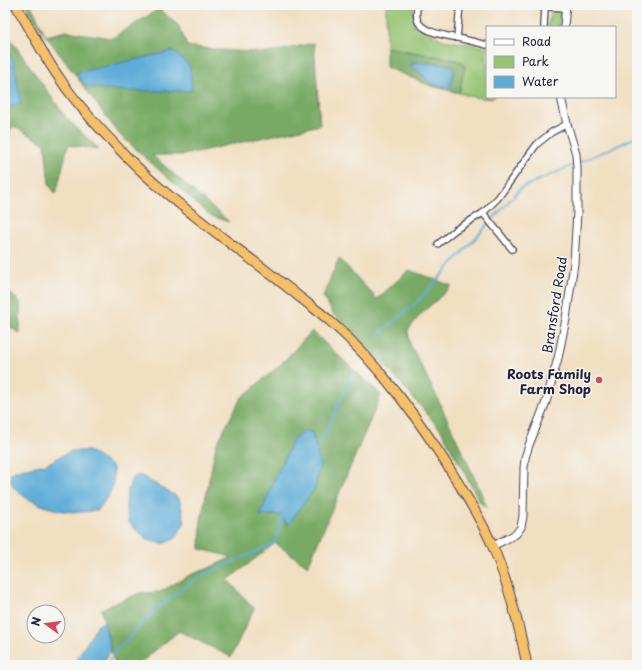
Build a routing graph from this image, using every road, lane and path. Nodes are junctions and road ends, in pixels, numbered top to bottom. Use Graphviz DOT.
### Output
graph roads {
  1 [pos="16,5"];
  2 [pos="417,5"];
  3 [pos="460,5"];
  4 [pos="520,5"];
  5 [pos="548,6"];
  6 [pos="566,7"];
  7 [pos="544,26"];
  8 [pos="564,26"];
  9 [pos="457,38"];
  10 [pos="486,45"];
  11 [pos="561,98"];
  12 [pos="567,124"];
  13 [pos="483,213"];
  14 [pos="438,244"];
  15 [pos="512,249"];
  16 [pos="493,546"];
  17 [pos="526,665"];
  1 -- 16 [label="highway"];
  2 -- 9 [label="street"];
  3 -- 9 [label="street"];
  4 -- 5 [label="street"];
  5 -- 6 [label="street"];
  5 -- 7 [label="street"];
  6 -- 8 [label="street"];
  9 -- 10 [label="street"];
  11 -- 12 [label="street, Bransford Road"];
  12 -- 13 [label="street"];
  12 -- 16 [label="street, Bransford Road"];
  13 -- 14 [label="street"];
  13 -- 15 [label="street"];
  16 -- 17 [label="highway"];
}
